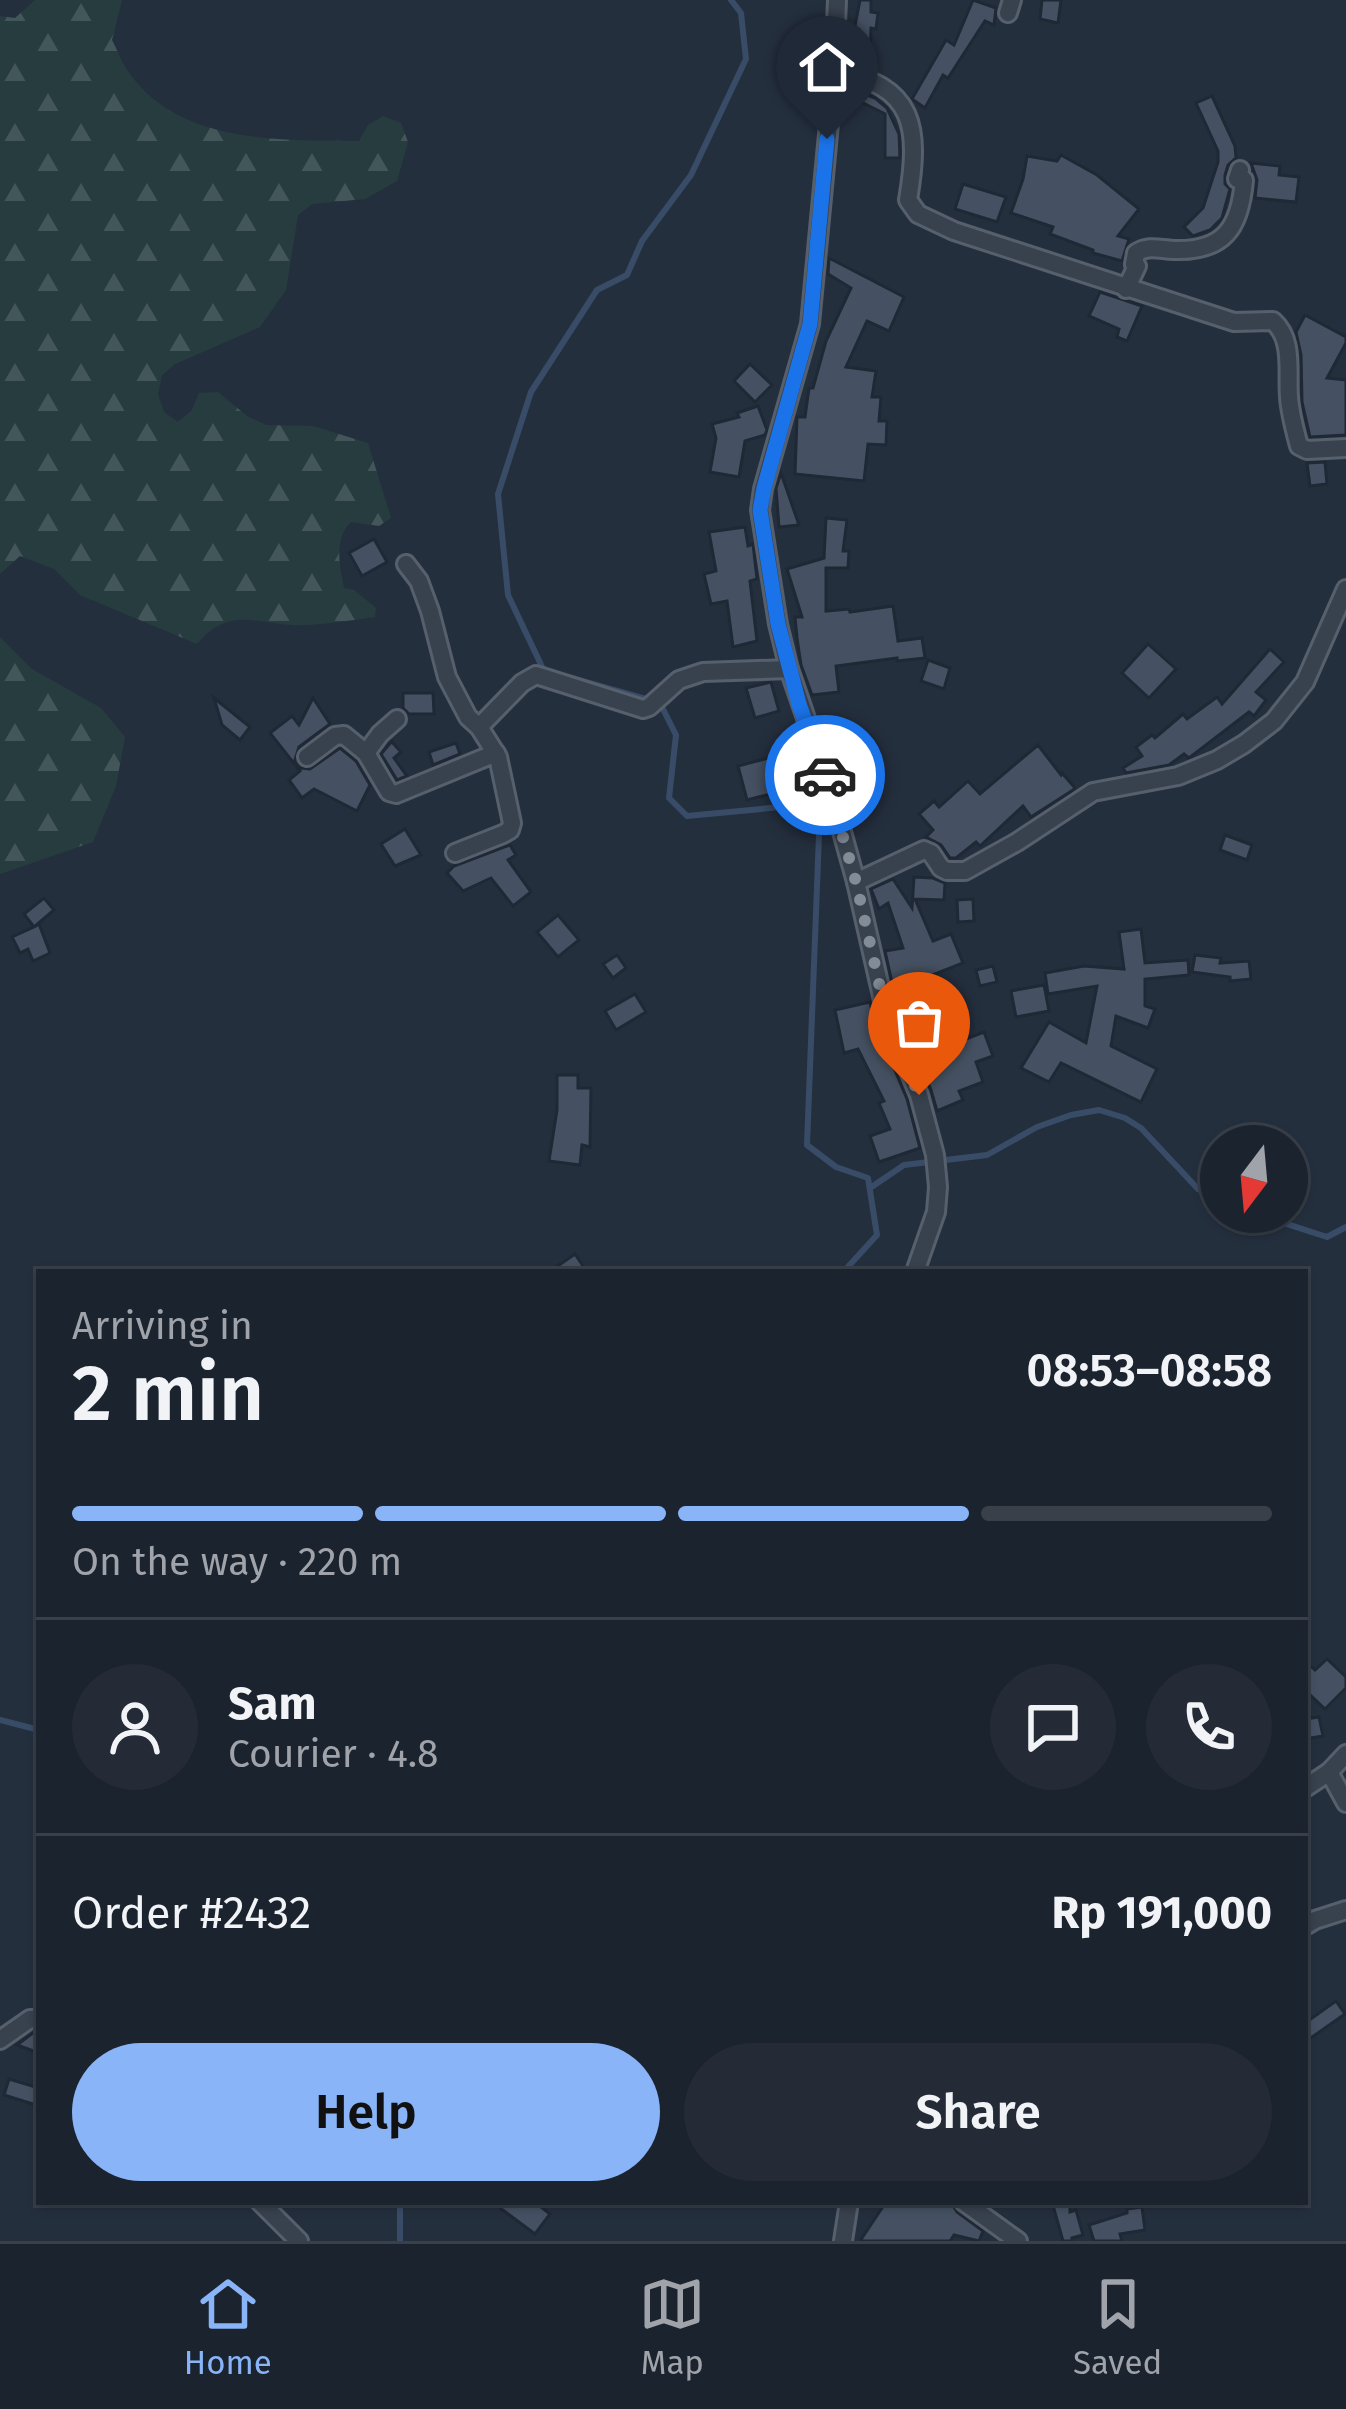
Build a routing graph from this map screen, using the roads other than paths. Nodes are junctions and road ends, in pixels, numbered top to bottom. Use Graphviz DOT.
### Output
graph roads {
  1 [pos="837,0"];
  2 [pos="834,71"];
  3 [pos="1240,170"];
  4 [pos="1126,289"];
  5 [pos="1346,448"];
  6 [pos="406,564"];
  7 [pos="1346,589"];
  8 [pos="789,669"];
  9 [pos="398,719"];
  10 [pos="479,727"];
  11 [pos="366,753"];
  12 [pos="496,753"];
  13 [pos="307,757"];
  14 [pos="455,853"];
  15 [pos="856,882"];
  16 [pos="915,1269"];
  17 [pos="1346,1754"];
  18 [pos="1329,1772"];
  19 [pos="1308,1787"];
  20 [pos="1346,1803"];
  21 [pos="1346,1910"];
  22 [pos="1308,1924"];
  23 [pos="36,2019"];
  24 [pos="0,2040"];
  25 [pos="263,2205"];
  26 [pos="848,2205"];
  27 [pos="968,2205"];
  28 [pos="299,2241"];
  29 [pos="842,2241"];
  30 [pos="1018,2241"];
  1 -- 2 [label="street"];
  2 -- 4 [label="street"];
  2 -- 8 [label="street"];
  3 -- 4 [label="street"];
  4 -- 5 [label="street"];
  6 -- 10 [label="street"];
  7 -- 15 [label="street"];
  8 -- 10 [label="street"];
  8 -- 15 [label="street"];
  9 -- 11 [label="street"];
  10 -- 12 [label="street"];
  11 -- 12 [label="street"];
  11 -- 13 [label="street"];
  12 -- 14 [label="street"];
  15 -- 16 [label="street"];
  17 -- 18 [label="street"];
  18 -- 19 [label="street"];
  18 -- 20 [label="street"];
  21 -- 22 [label="street"];
  23 -- 24 [label="street"];
  25 -- 28 [label="street"];
  26 -- 29 [label="street"];
  27 -- 30 [label="street"];
}
